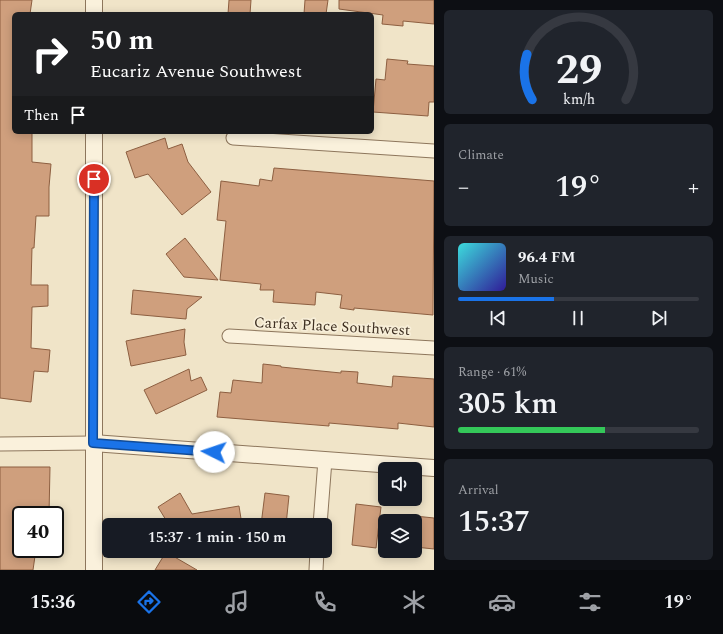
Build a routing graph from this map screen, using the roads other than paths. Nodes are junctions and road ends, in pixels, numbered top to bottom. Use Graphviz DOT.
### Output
graph roads {
  1 [pos="94,0"];
  2 [pos="94,12"];
  3 [pos="94,134"];
  4 [pos="233,138"];
  5 [pos="434,150"];
  6 [pos="229,336"];
  7 [pos="434,348"];
  8 [pos="93,443"];
  9 [pos="0,444"];
  10 [pos="325,460"];
  11 [pos="434,468"];
  12 [pos="321,518"];
  13 [pos="317,558"];
  14 [pos="94,570"];
  15 [pos="316,570"];
  1 -- 2 [label="street"];
  3 -- 8 [label="street"];
  4 -- 5 [label="street"];
  6 -- 7 [label="street, Carfax Place Southwest"];
  8 -- 9 [label="street"];
  8 -- 10 [label="street"];
  8 -- 14 [label="street"];
  10 -- 11 [label="street"];
  10 -- 12 [label="street"];
  13 -- 15 [label="street"];
}
